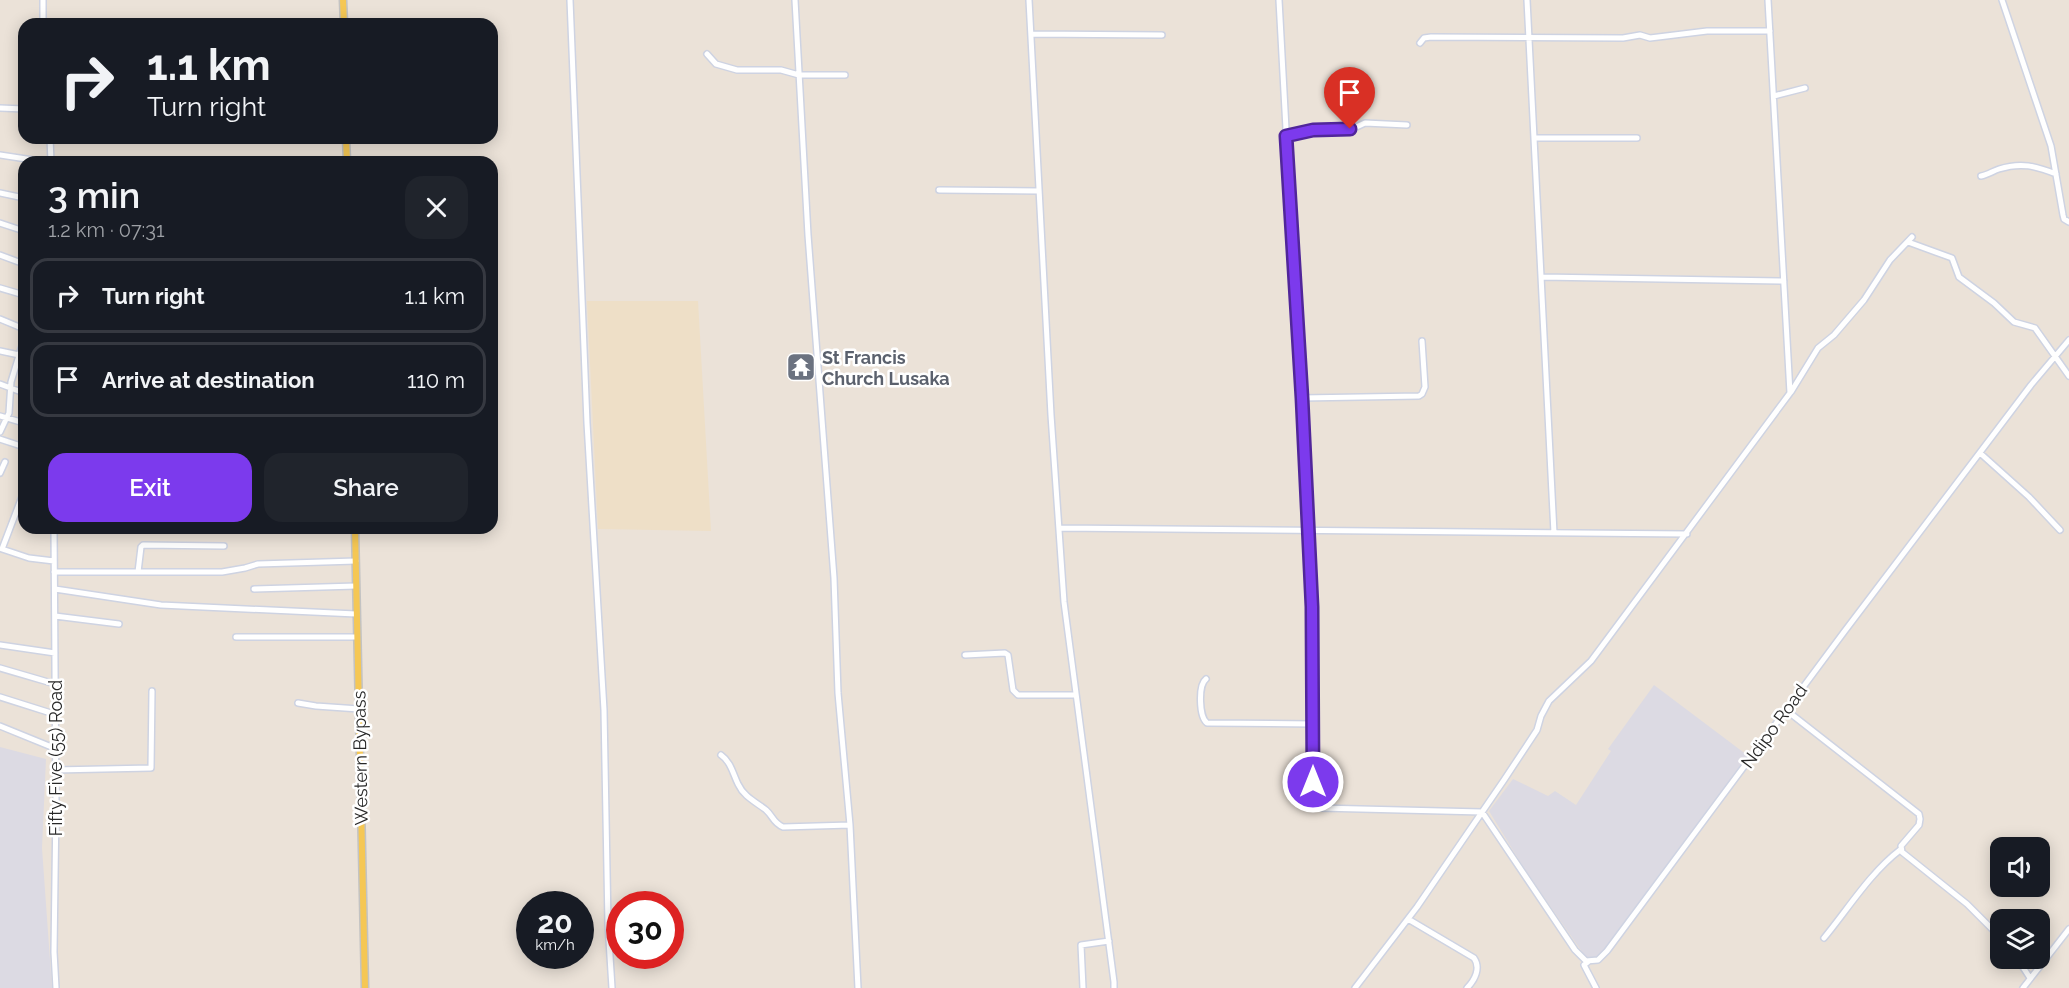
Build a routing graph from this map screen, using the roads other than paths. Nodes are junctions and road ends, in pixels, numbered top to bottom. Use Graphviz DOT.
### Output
graph roads {
  1 [pos="43,0"];
  2 [pos="343,0"];
  3 [pos="570,0"];
  4 [pos="795,0"];
  5 [pos="1029,0"];
  6 [pos="1279,0"];
  7 [pos="1527,0"];
  8 [pos="1768,0"];
  9 [pos="2002,0"];
  10 [pos="43,18"];
  11 [pos="344,18"];
  12 [pos="1770,31"];
  13 [pos="1031,34"];
  14 [pos="1162,35"];
  15 [pos="1529,36"];
  16 [pos="1420,43"];
  17 [pos="707,54"];
  18 [pos="800,75"];
  19 [pos="845,75"];
  20 [pos="1805,88"];
  21 [pos="1774,96"];
  22 [pos="0,108"];
  23 [pos="18,109"];
  24 [pos="1407,125"];
  25 [pos="1286,136"];
  26 [pos="1534,138"];
  27 [pos="1637,138"];
  28 [pos="0,155"];
  29 [pos="18,158"];
  30 [pos="2056,174"];
  31 [pos="1981,176"];
  32 [pos="939,190"];
  33 [pos="1039,191"];
  34 [pos="0,192"];
  35 [pos="18,196"];
  36 [pos="2069,222"];
  37 [pos="0,223"];
  38 [pos="18,229"];
  39 [pos="0,255"];
  40 [pos="18,262"];
  41 [pos="1542,277"];
  42 [pos="1784,281"];
  43 [pos="0,288"];
  44 [pos="18,293"];
  45 [pos="0,319"];
  46 [pos="18,326"];
  47 [pos="2069,340"];
  48 [pos="1422,341"];
  49 [pos="0,351"];
  50 [pos="18,355"];
  51 [pos="2056,355"];
  52 [pos="18,364"];
  53 [pos="2069,376"];
  54 [pos="0,384"];
  55 [pos="11,387"];
  56 [pos="18,390"];
  57 [pos="1790,393"];
  58 [pos="1302,398"];
  59 [pos="0,416"];
  60 [pos="7,419"];
  61 [pos="18,422"];
  62 [pos="0,432"];
  63 [pos="0,438"];
  64 [pos="18,445"];
  65 [pos="1980,453"];
  66 [pos="5,462"];
  67 [pos="0,473"];
  68 [pos="18,507"];
  69 [pos="1060,528"];
  70 [pos="1308,529"];
  71 [pos="2060,530"];
  72 [pos="1554,533"];
  73 [pos="54,534"];
  74 [pos="355,534"];
  75 [pos="1687,534"];
  76 [pos="224,546"];
  77 [pos="54,561"];
  78 [pos="356,561"];
  79 [pos="54,572"];
  80 [pos="138,572"];
  81 [pos="356,586"];
  82 [pos="55,589"];
  83 [pos="254,589"];
  84 [pos="356,614"];
  85 [pos="55,616"];
  86 [pos="119,624"];
  87 [pos="236,637"];
  88 [pos="357,637"];
  89 [pos="0,645"];
  90 [pos="55,653"];
  91 [pos="965,655"];
  92 [pos="0,669"];
  93 [pos="1206,679"];
  94 [pos="55,684"];
  95 [pos="152,691"];
  96 [pos="1076,695"];
  97 [pos="0,697"];
  98 [pos="298,703"];
  99 [pos="359,709"];
  100 [pos="1786,710"];
  101 [pos="54,714"];
  102 [pos="1313,724"];
  103 [pos="0,726"];
  104 [pos="54,747"];
  105 [pos="721,755"];
  106 [pos="55,770"];
  107 [pos="1482,812"];
  108 [pos="850,825"];
  109 [pos="1900,850"];
  110 [pos="1408,919"];
  111 [pos="1990,926"];
  112 [pos="2069,929"];
  113 [pos="1824,938"];
  114 [pos="1109,941"];
  115 [pos="1589,961"];
  116 [pos="2024,969"];
  117 [pos="2030,978"];
  118 [pos="56,988"];
  119 [pos="365,988"];
  120 [pos="612,988"];
  121 [pos="858,988"];
  122 [pos="1083,988"];
  123 [pos="1114,988"];
  124 [pos="1354,988"];
  125 [pos="1467,988"];
  126 [pos="1596,988"];
  127 [pos="2022,988"];
  1 -- 10 [label="street"];
  2 -- 11 [label="main road"];
  3 -- 120 [label="street"];
  4 -- 18 [label="street"];
  5 -- 13 [label="street"];
  6 -- 25 [label="street"];
  7 -- 15 [label="street"];
  8 -- 12 [label="street"];
  9 -- 30 [label="street"];
  12 -- 15 [label="street"];
  12 -- 21 [label="street"];
  13 -- 14 [label="street"];
  13 -- 33 [label="street"];
  15 -- 16 [label="street"];
  15 -- 26 [label="street"];
  17 -- 18 [label="street"];
  18 -- 19 [label="street"];
  18 -- 108 [label="street"];
  20 -- 21 [label="street"];
  21 -- 42 [label="street"];
  22 -- 23 [label="street"];
  24 -- 25 [label="street"];
  25 -- 58 [label="street"];
  26 -- 27 [label="street"];
  26 -- 41 [label="street"];
  28 -- 29 [label="street"];
  30 -- 31 [label="street"];
  30 -- 36 [label="street"];
  32 -- 33 [label="street"];
  33 -- 69 [label="street"];
  34 -- 35 [label="street"];
  37 -- 38 [label="street"];
  39 -- 40 [label="street"];
  41 -- 42 [label="street"];
  41 -- 72 [label="street"];
  42 -- 57 [label="street"];
  43 -- 44 [label="street"];
  45 -- 46 [label="street"];
  47 -- 51 [label="street, Ndipo Road"];
  48 -- 58 [label="street"];
  49 -- 50 [label="street"];
  51 -- 53 [label="street"];
  51 -- 57 [label="street"];
  51 -- 65 [label="street, Ndipo Road"];
  52 -- 55 [label="street"];
  54 -- 55 [label="street"];
  55 -- 56 [label="street"];
  55 -- 60 [label="street"];
  57 -- 75 [label="street"];
  58 -- 70 [label="street"];
  59 -- 60 [label="street"];
  60 -- 61 [label="street"];
  60 -- 62 [label="street"];
  63 -- 64 [label="street"];
  65 -- 71 [label="street"];
  65 -- 100 [label="street, Ndipo Road"];
  66 -- 67 [label="street"];
  68 -- 77 [label="street"];
  69 -- 70 [label="street"];
  69 -- 96 [label="street"];
  70 -- 72 [label="street"];
  70 -- 102 [label="street"];
  72 -- 75 [label="street"];
  73 -- 77 [label="street, Fifty Five (55) Road"];
  74 -- 78 [label="main road, Western Bypass"];
  75 -- 107 [label="street"];
  76 -- 80 [label="street"];
  77 -- 79 [label="street, Fifty Five (55) Road"];
  78 -- 80 [label="street"];
  78 -- 81 [label="main road, Western Bypass"];
  79 -- 80 [label="street"];
  79 -- 82 [label="street, Fifty Five (55) Road"];
  81 -- 83 [label="street"];
  81 -- 84 [label="main road, Western Bypass"];
  82 -- 84 [label="street"];
  82 -- 85 [label="street, Fifty Five (55) Road"];
  84 -- 88 [label="main road, Western Bypass"];
  85 -- 86 [label="street"];
  85 -- 90 [label="street, Fifty Five (55) Road"];
  87 -- 88 [label="street"];
  88 -- 99 [label="main road, Western Bypass"];
  89 -- 90 [label="street"];
  90 -- 94 [label="street, Fifty Five (55) Road"];
  91 -- 96 [label="street"];
  92 -- 94 [label="street"];
  93 -- 102 [label="street"];
  94 -- 101 [label="street, Fifty Five (55) Road"];
  95 -- 106 [label="street"];
  96 -- 114 [label="street"];
  97 -- 101 [label="street"];
  98 -- 99 [label="street"];
  99 -- 119 [label="main road, Western Bypass"];
  100 -- 109 [label="street"];
  100 -- 115 [label="street, Ndipo Road"];
  101 -- 104 [label="street, Fifty Five (55) Road"];
  102 -- 107 [label="street"];
  103 -- 104 [label="street"];
  104 -- 106 [label="street, Fifty Five (55) Road"];
  105 -- 108 [label="street"];
  106 -- 118 [label="street, Fifty Five (55) Road"];
  107 -- 110 [label="street"];
  107 -- 115 [label="street"];
  108 -- 121 [label="street"];
  109 -- 111 [label="street"];
  109 -- 113 [label="street"];
  110 -- 124 [label="street"];
  110 -- 125 [label="street"];
  112 -- 117 [label="street"];
  114 -- 122 [label="street"];
  114 -- 123 [label="street"];
  115 -- 126 [label="street"];
  116 -- 117 [label="street"];
  117 -- 127 [label="street"];
}
